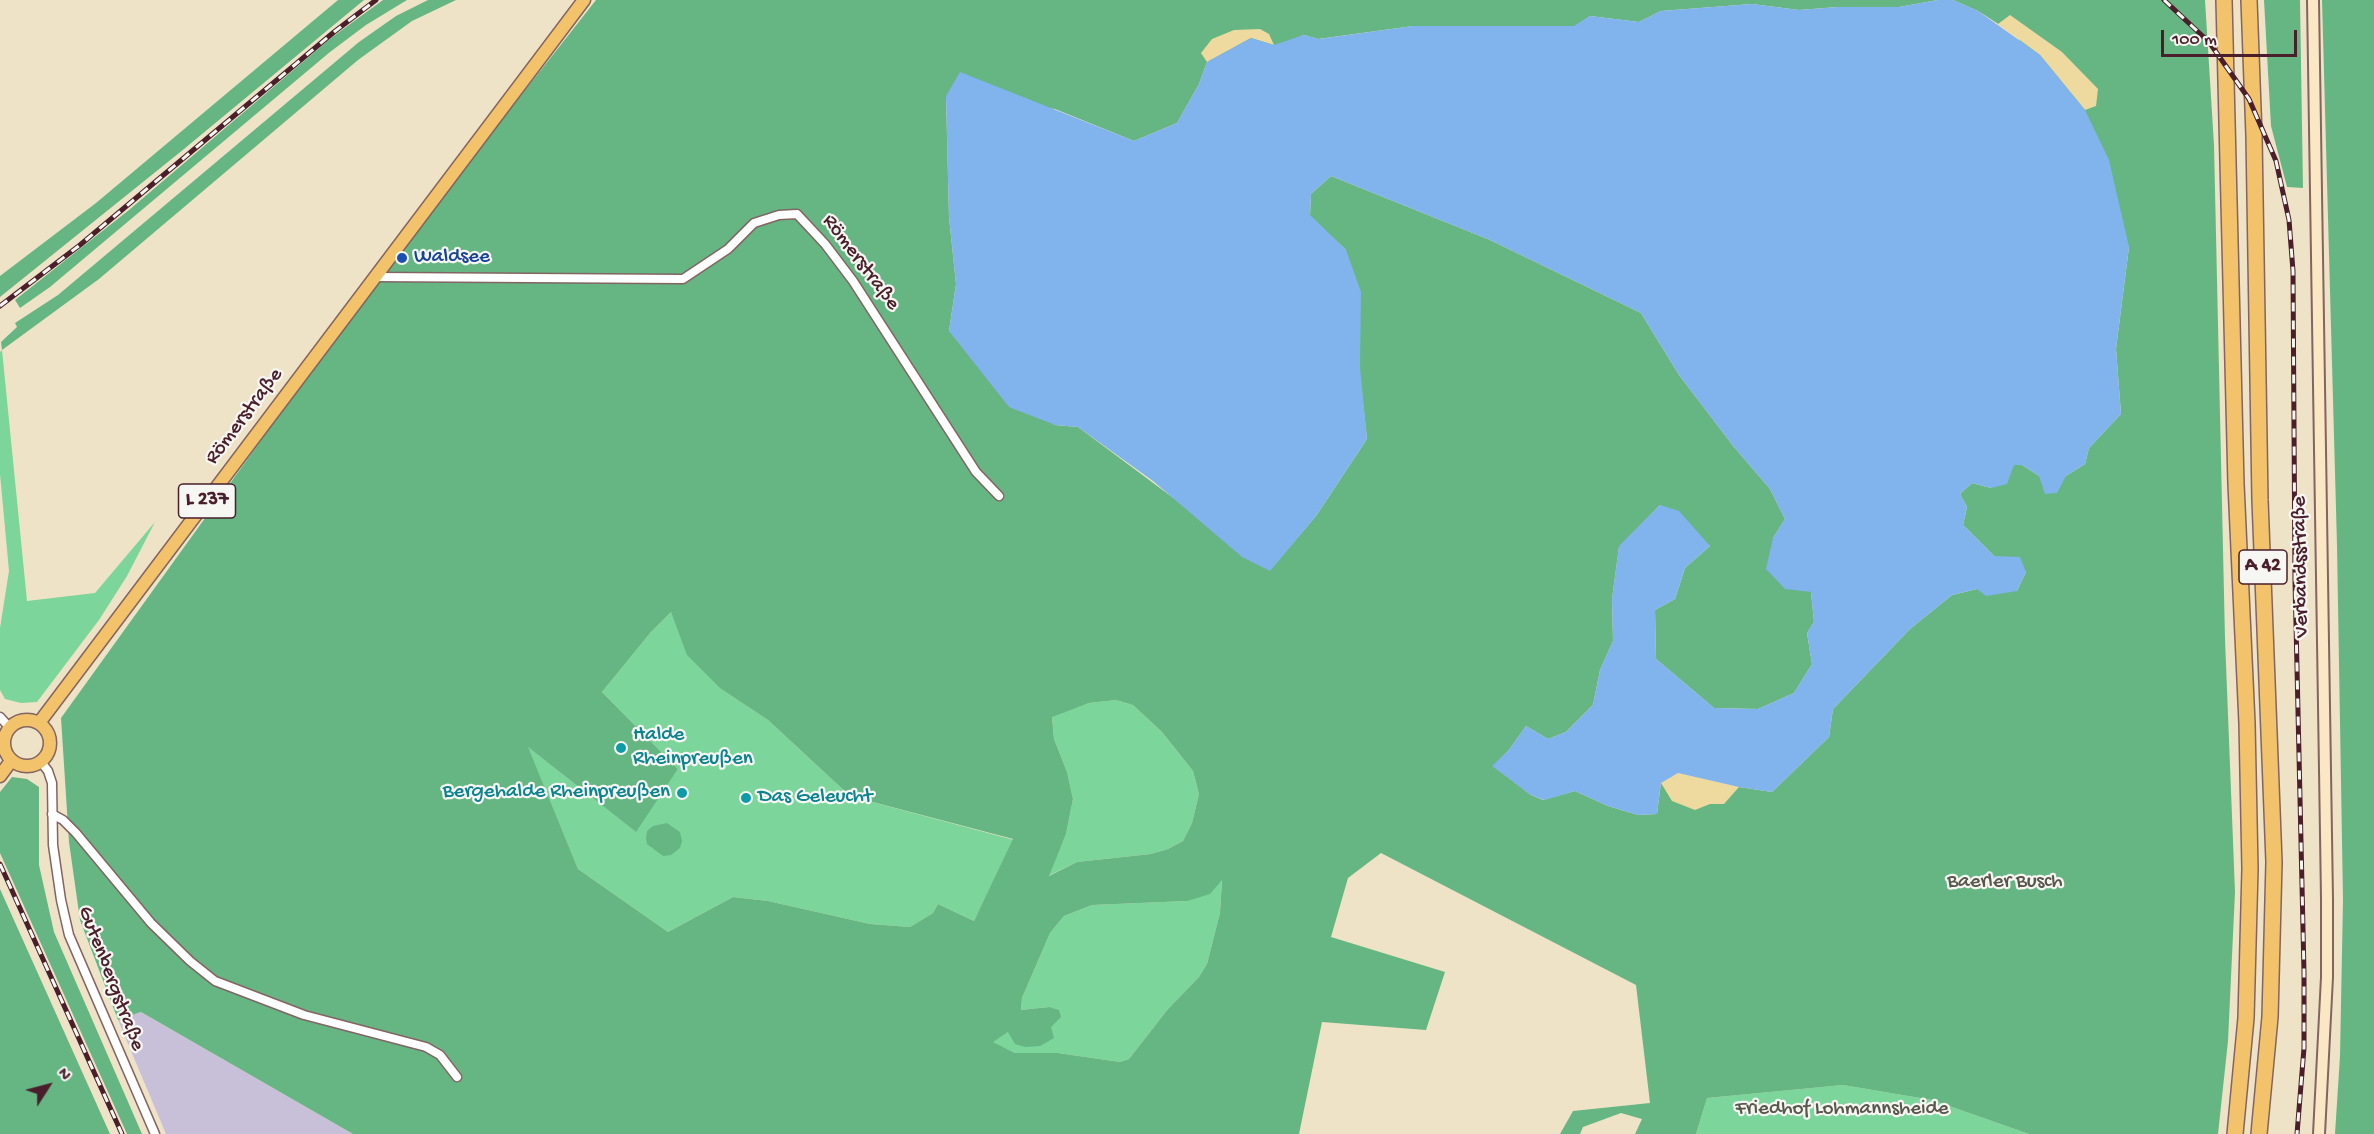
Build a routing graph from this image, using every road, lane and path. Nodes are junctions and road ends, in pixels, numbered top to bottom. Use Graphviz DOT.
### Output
graph roads {
  1 [pos="584,0"];
  2 [pos="2224,0"];
  3 [pos="2249,0"];
  4 [pos="2313,0"];
  5 [pos="374,277"];
  6 [pos="999,496"];
  7 [pos="0,717"];
  8 [pos="39,723"];
  9 [pos="9,727"];
  10 [pos="11,761"];
  11 [pos="41,762"];
  12 [pos="0,776"];
  13 [pos="52,814"];
  14 [pos="457,1077"];
  15 [pos="155,1134"];
  16 [pos="2235,1134"];
  17 [pos="2259,1134"];
  18 [pos="2319,1134"];
  1 -- 5 [label="main road, Römerstraße / L 237"];
  2 -- 16 [label="highway, A 42"];
  3 -- 17 [label="highway, A 42"];
  4 -- 18 [label="main road, Verbandsstraße"];
  5 -- 6 [label="street, Römerstraße"];
  5 -- 8 [label="main road, Römerstraße / L 237"];
  7 -- 9 [label="street"];
  8 -- 9 [label="main road"];
  8 -- 11 [label="main road"];
  9 -- 10 [label="main road"];
  10 -- 11 [label="main road"];
  10 -- 12 [label="main road"];
  11 -- 13 [label="street, Gutenbergstraße"];
  13 -- 14 [label="street"];
  13 -- 15 [label="street, Gutenbergstraße"];
}
